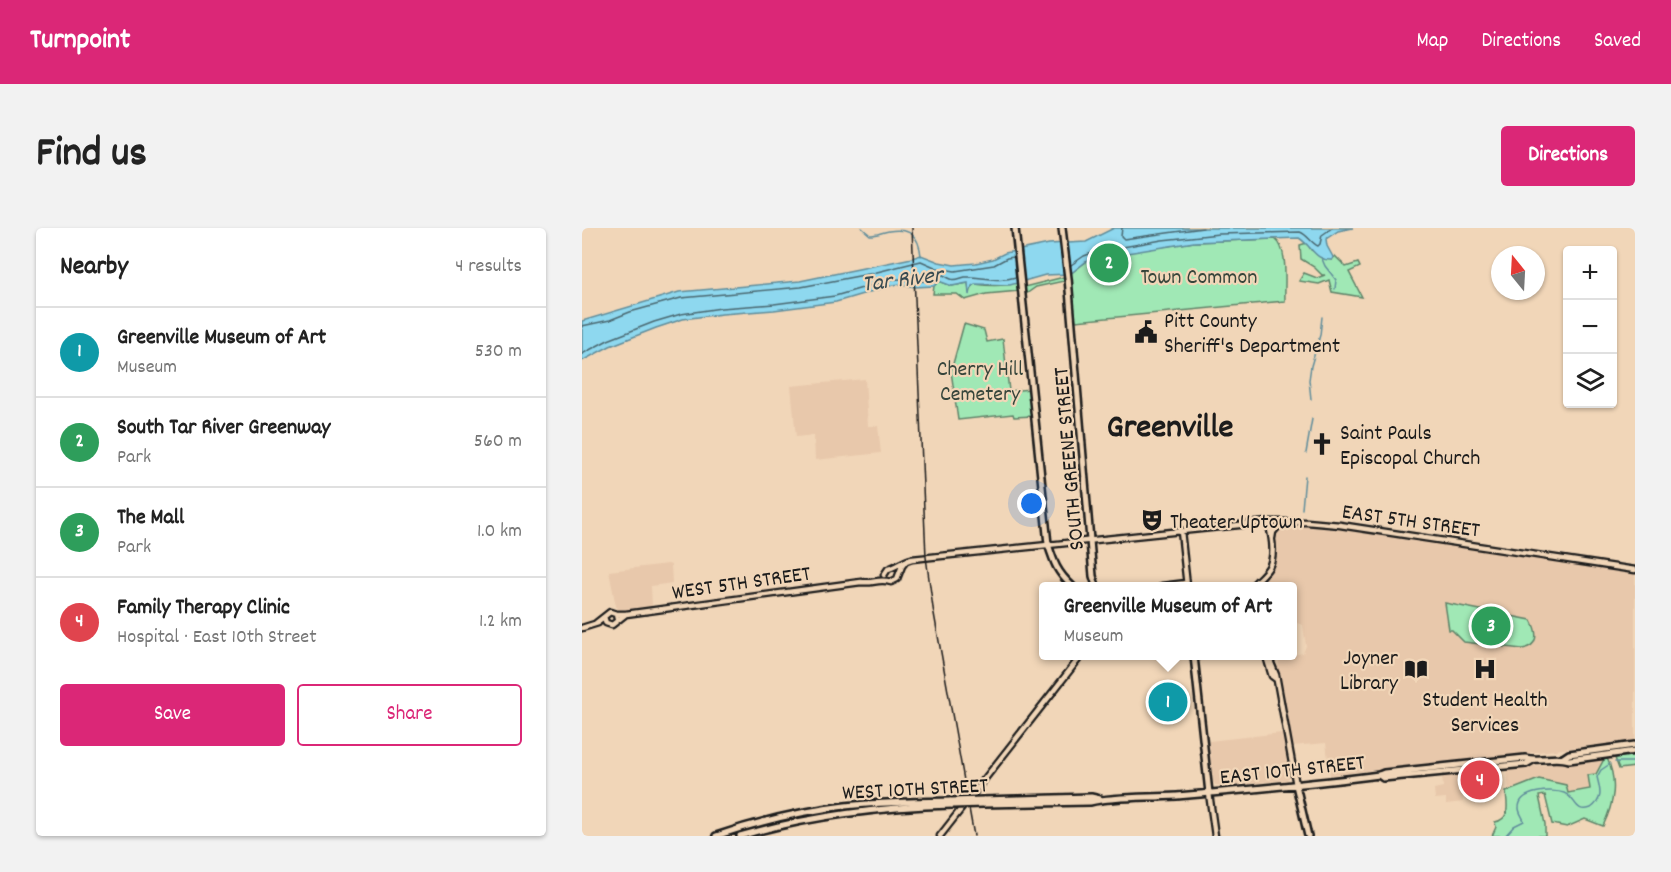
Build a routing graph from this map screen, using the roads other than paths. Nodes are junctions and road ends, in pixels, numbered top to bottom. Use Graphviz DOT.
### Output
graph roads {
  1 [pos="1015,228"];
  2 [pos="1062,228"];
  3 [pos="1268,522"];
  4 [pos="1282,522"];
  5 [pos="1181,531"];
  6 [pos="1090,540"];
  7 [pos="1272,541"];
  8 [pos="1048,544"];
  9 [pos="908,559"];
  10 [pos="892,568"];
  11 [pos="1635,570"];
  12 [pos="898,575"];
  13 [pos="885,577"];
  14 [pos="1068,582"];
  15 [pos="1095,582"];
  16 [pos="1186,582"];
  17 [pos="1256,582"];
  18 [pos="616,616"];
  19 [pos="605,620"];
  20 [pos="582,628"];
  21 [pos="1078,660"];
  22 [pos="1194,660"];
  23 [pos="1268,660"];
  24 [pos="1635,745"];
  25 [pos="1635,751"];
  26 [pos="1563,758"];
  27 [pos="1533,760"];
  28 [pos="1477,763"];
  29 [pos="1460,770"];
  30 [pos="1379,775"];
  31 [pos="1296,785"];
  32 [pos="1209,793"];
  33 [pos="951,803"];
  34 [pos="732,830"];
  35 [pos="716,836"];
  36 [pos="740,836"];
  37 [pos="940,836"];
  38 [pos="1215,836"];
  39 [pos="1308,836"];
  1 -- 8 [label="main road"];
  2 -- 6 [label="main road, SOUTH GREENE STREET"];
  3 -- 4 [label="main road, EAST 5TH STREET"];
  3 -- 5 [label="main road, EAST 5TH STREET"];
  3 -- 7 [label="main road"];
  4 -- 7 [label="main road"];
  4 -- 11 [label="main road, EAST 5TH STREET"];
  5 -- 6 [label="main road"];
  5 -- 16 [label="main road"];
  6 -- 8 [label="main road"];
  6 -- 15 [label="main road, SOUTH GREENE STREET"];
  7 -- 17 [label="main road"];
  8 -- 9 [label="main road"];
  8 -- 14 [label="main road"];
  9 -- 10 [label="main road"];
  9 -- 12 [label="main road"];
  10 -- 12 [label="main road"];
  10 -- 13 [label="main road"];
  12 -- 13 [label="main road"];
  13 -- 18 [label="main road, WEST 5TH STREET"];
  18 -- 19 [label="main road"];
  18 -- 19 [label="main road"];
  19 -- 20 [label="main road"];
  21 -- 37 [label="main road"];
  22 -- 32 [label="main road"];
  23 -- 31 [label="main road"];
  24 -- 26 [label="main road, EAST 10TH STREET"];
  25 -- 26 [label="main road, EAST 10TH STREET"];
  26 -- 27 [label="main road, EAST 10TH STREET"];
  27 -- 28 [label="main road, EAST 10TH STREET"];
  27 -- 29 [label="main road, EAST 10TH STREET"];
  28 -- 29 [label="main road"];
  28 -- 30 [label="main road, EAST 10TH STREET"];
  29 -- 30 [label="main road, EAST 10TH STREET"];
  30 -- 31 [label="main road, EAST 10TH STREET"];
  31 -- 32 [label="main road, EAST 10TH STREET"];
  31 -- 39 [label="main road"];
  32 -- 33 [label="main road, WEST 10TH STREET, bridge"];
  32 -- 38 [label="main road"];
  33 -- 34 [label="main road, WEST 10TH STREET"];
  33 -- 36 [label="main road, WEST 10TH STREET"];
  34 -- 35 [label="main road, WEST 10TH STREET"];
  34 -- 36 [label="main road"];
}
